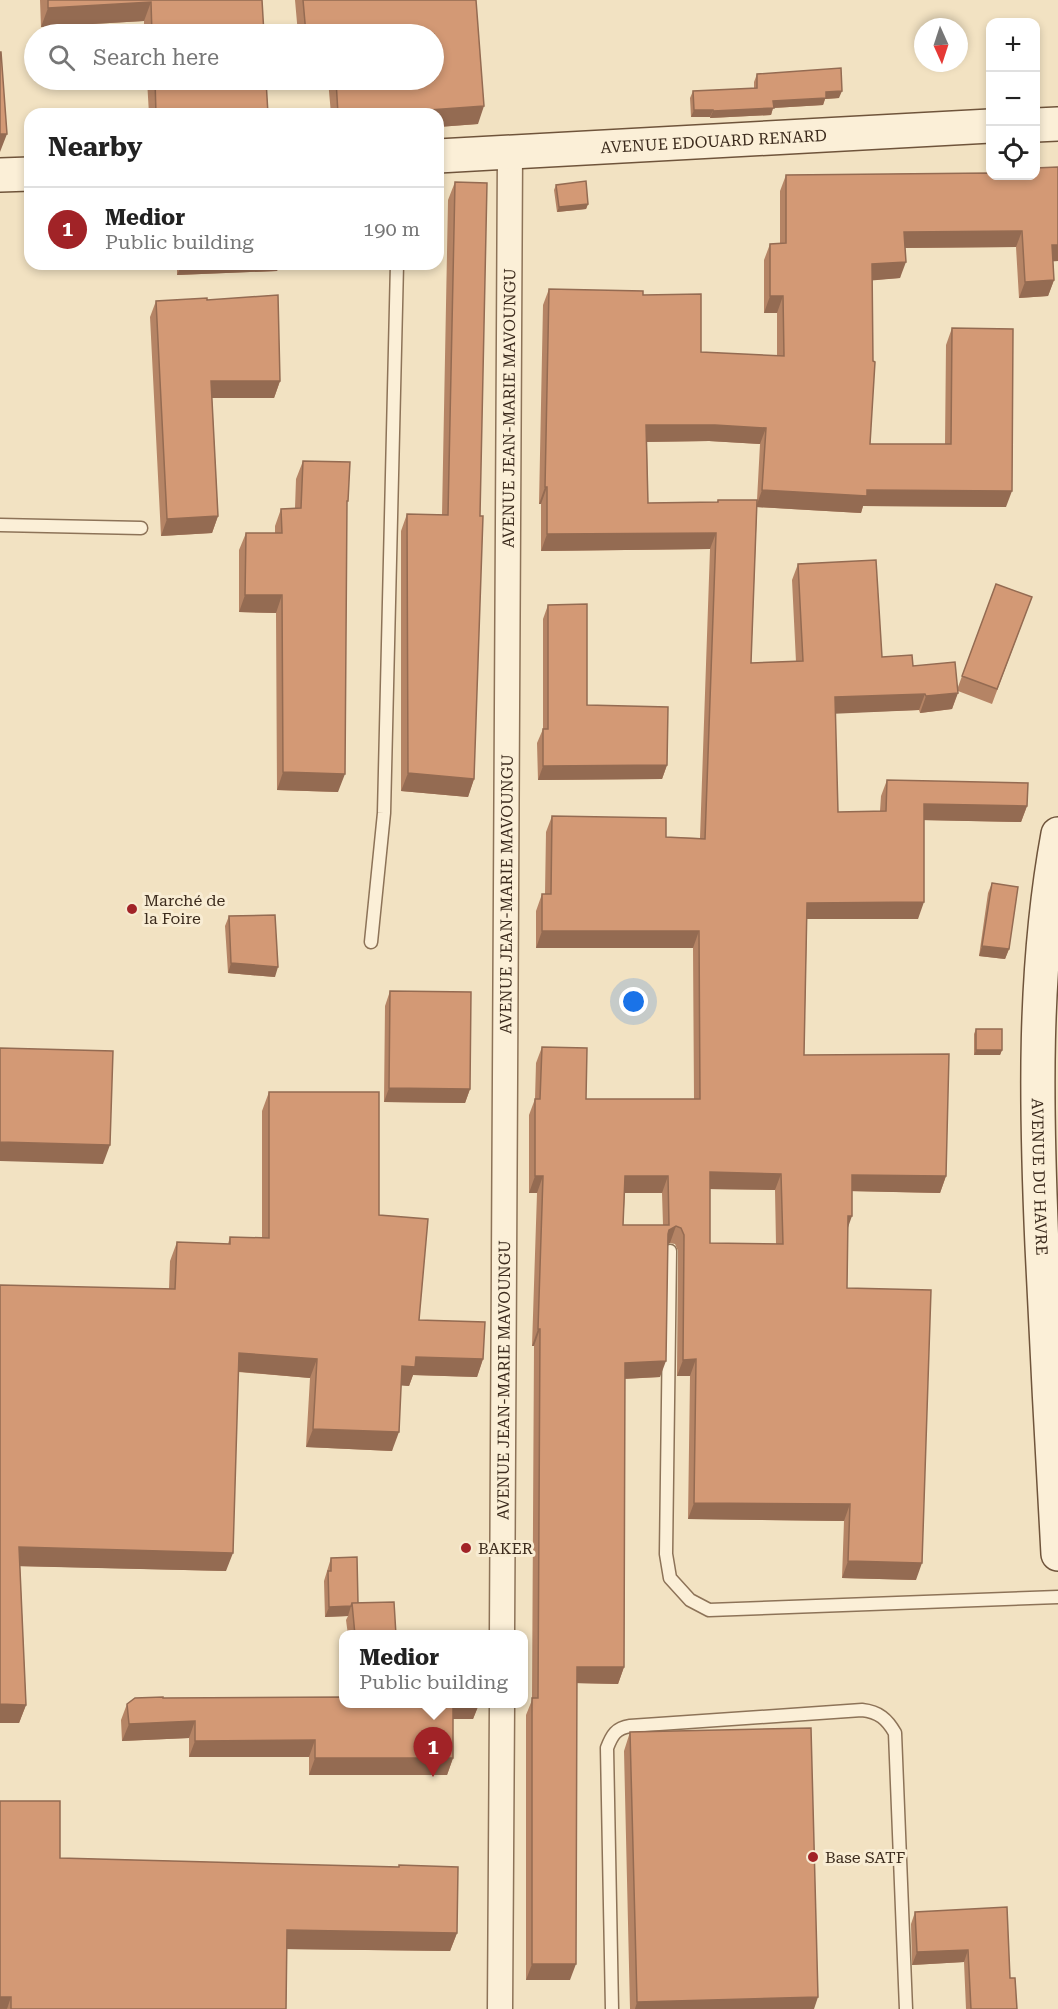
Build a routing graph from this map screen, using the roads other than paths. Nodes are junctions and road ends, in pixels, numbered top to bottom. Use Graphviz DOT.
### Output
graph roads {
  1 [pos="1058,124"];
  2 [pos="1040,125"];
  3 [pos="986,126"];
  4 [pos="510,153"];
  5 [pos="444,156"];
  6 [pos="24,174"];
  7 [pos="0,175"];
  8 [pos="397,270"];
  9 [pos="0,525"];
  10 [pos="141,528"];
  11 [pos="1058,834"];
  12 [pos="371,942"];
  13 [pos="1050,958"];
  14 [pos="670,1251"];
  15 [pos="1058,1554"];
  16 [pos="1058,1597"];
  17 [pos="502,1630"];
  18 [pos="502,1708"];
  19 [pos="500,2009"];
  20 [pos="612,2009"];
  21 [pos="906,2009"];
  1 -- 2 [label="street"];
  3 -- 4 [label="street, AVENUE EDOUARD RENARD"];
  4 -- 5 [label="street, AVENUE EDOUARD RENARD"];
  4 -- 17 [label="street, AVENUE JEAN-MARIE MAVOUNGU"];
  6 -- 7 [label="street"];
  8 -- 12 [label="lane"];
  9 -- 10 [label="lane"];
  11 -- 13 [label="street, AVENUE DU HAVRE"];
  13 -- 15 [label="street, AVENUE DU HAVRE"];
  14 -- 16 [label="lane"];
  18 -- 19 [label="street"];
  20 -- 21 [label="lane"];
}
